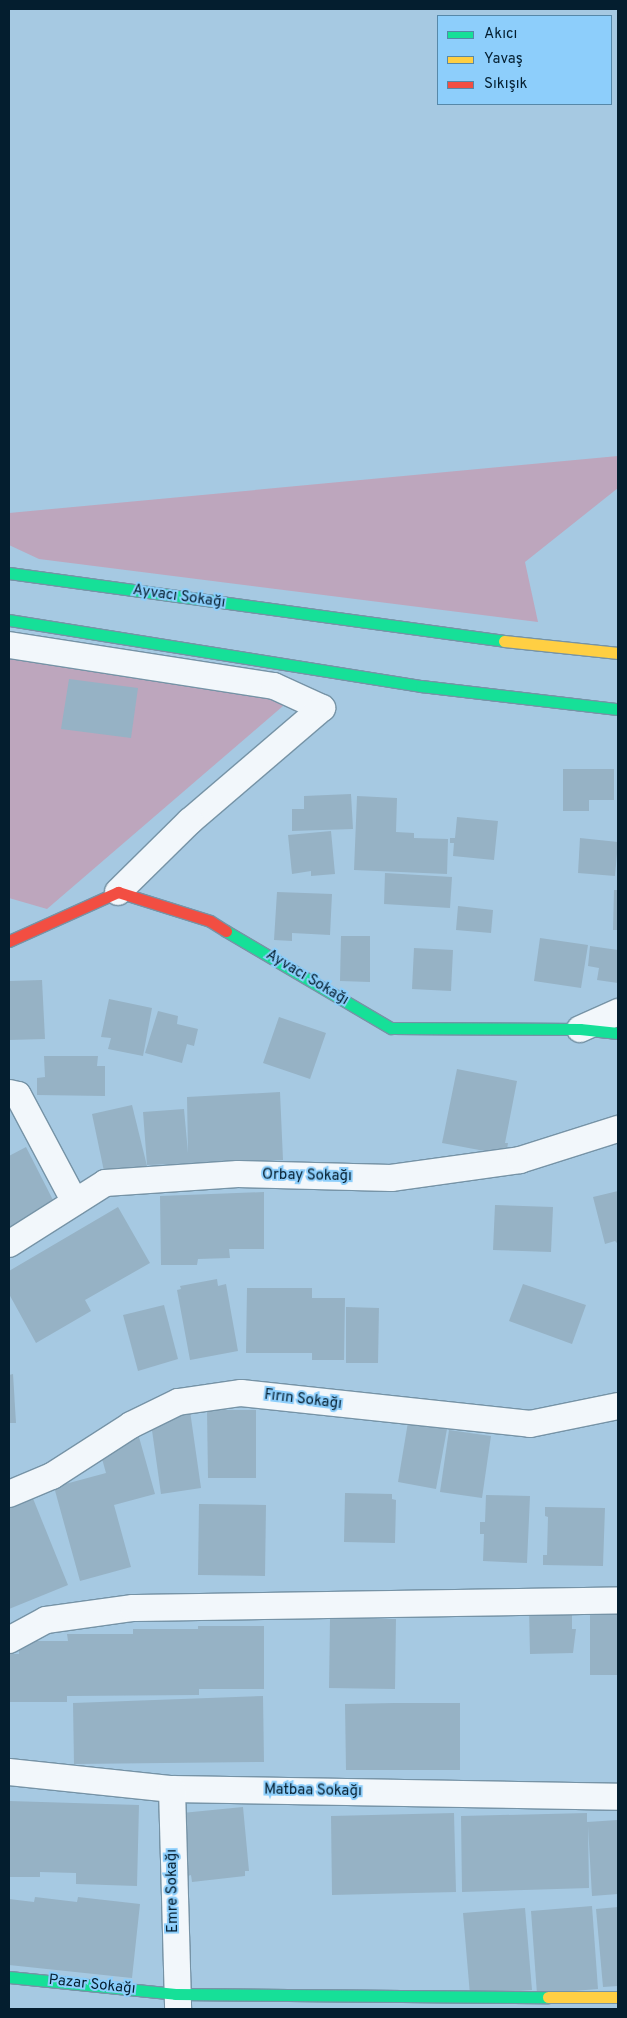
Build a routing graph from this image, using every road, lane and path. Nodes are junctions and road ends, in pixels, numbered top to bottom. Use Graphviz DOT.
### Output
graph roads {
  1 [pos="9,573"];
  2 [pos="9,620"];
  3 [pos="9,645"];
  4 [pos="618,653"];
  5 [pos="618,709"];
  6 [pos="118,892"];
  7 [pos="10,940"];
  8 [pos="618,1012"];
  9 [pos="580,1029"];
  10 [pos="618,1033"];
  11 [pos="9,1093"];
  12 [pos="618,1129"];
  13 [pos="75,1202"];
  14 [pos="9,1244"];
  15 [pos="618,1406"];
  16 [pos="9,1494"];
  17 [pos="618,1600"];
  18 [pos="9,1640"];
  19 [pos="9,1772"];
  20 [pos="172,1789"];
  21 [pos="618,1797"];
  22 [pos="9,1977"];
  23 [pos="618,1997"];
  24 [pos="177,2002"];
  1 -- 4 [label="main road, Ayvacı Sokağı"];
  2 -- 5 [label="main road"];
  3 -- 6 [label="street"];
  6 -- 7 [label="main road"];
  6 -- 9 [label="main road, Ayvacı Sokağı"];
  8 -- 9 [label="street"];
  9 -- 10 [label="main road, Ayvacı Sokağı"];
  11 -- 13 [label="street"];
  12 -- 13 [label="street, Orbay Sokağı"];
  13 -- 14 [label="street, Orbay Sokağı"];
  15 -- 16 [label="street, Fırın Sokağı"];
  17 -- 18 [label="street"];
  19 -- 20 [label="street, Matbaa Sokağı"];
  20 -- 21 [label="street, Matbaa Sokağı"];
  20 -- 24 [label="street, Emre Sokağı"];
  22 -- 24 [label="main road, Pazar Sokağı"];
  23 -- 24 [label="main road, Pazar Sokağı"];
}
